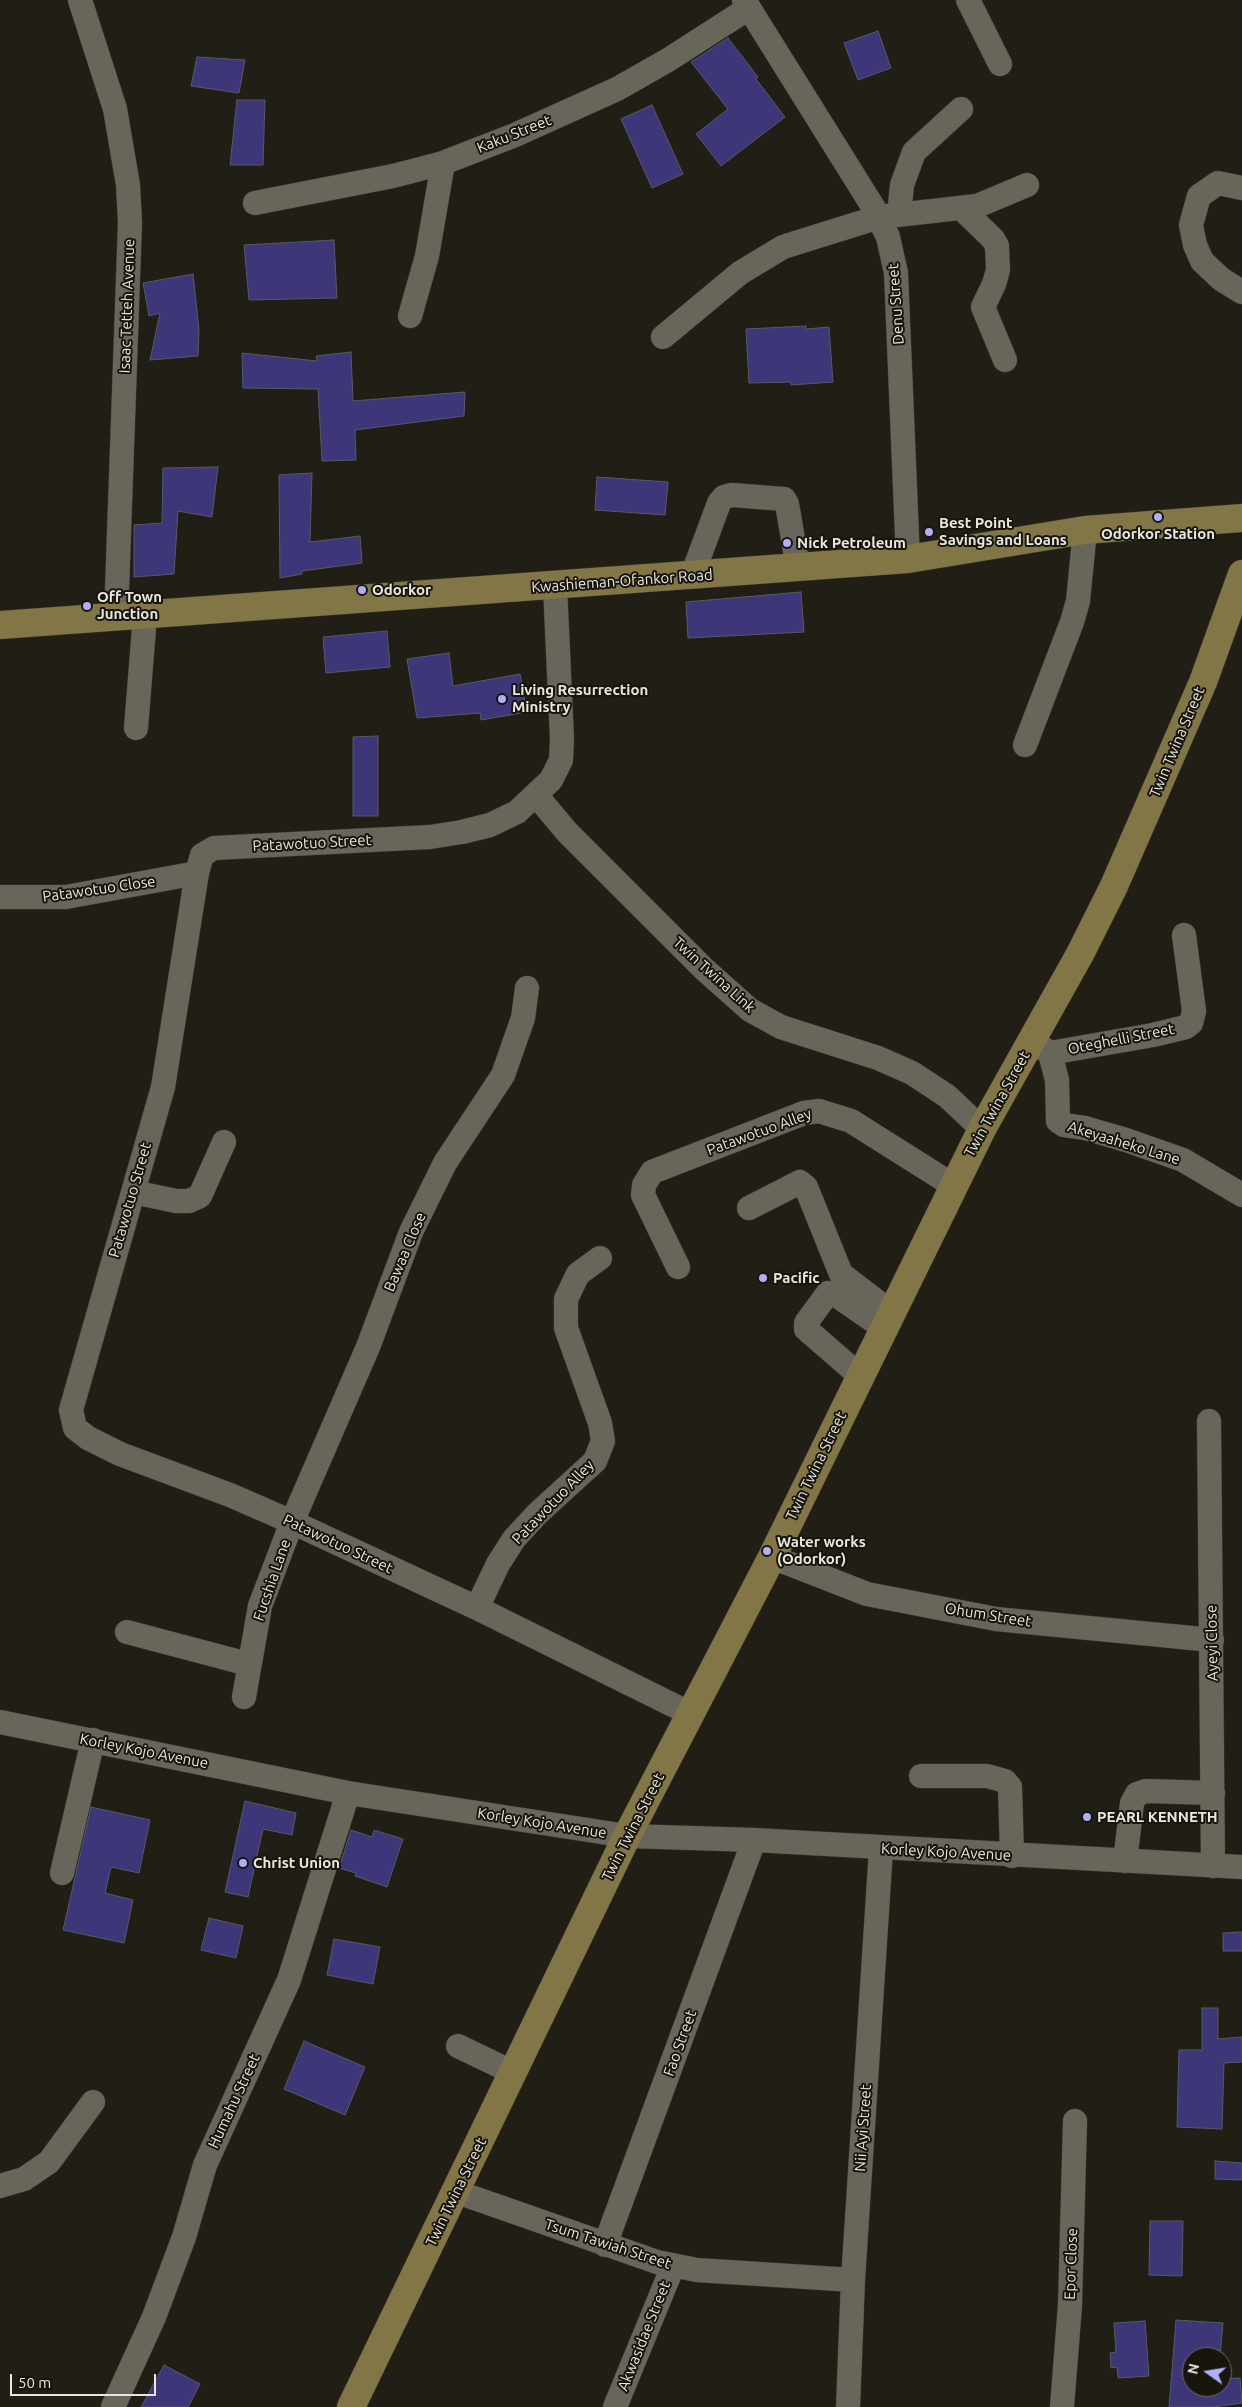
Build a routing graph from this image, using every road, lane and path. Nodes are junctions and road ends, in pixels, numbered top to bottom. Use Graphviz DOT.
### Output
graph roads {
  1 [pos="80,0"];
  2 [pos="968,0"];
  3 [pos="747,4"];
  4 [pos="1000,64"];
  5 [pos="962,109"];
  6 [pos="443,162"];
  7 [pos="1028,184"];
  8 [pos="1242,188"];
  9 [pos="255,203"];
  10 [pos="961,208"];
  11 [pos="889,216"];
  12 [pos="1242,292"];
  13 [pos="410,316"];
  14 [pos="662,337"];
  15 [pos="1005,360"];
  16 [pos="1242,518"];
  17 [pos="1085,530"];
  18 [pos="908,559"];
  19 [pos="798,568"];
  20 [pos="1242,574"];
  21 [pos="692,576"];
  22 [pos="555,586"];
  23 [pos="145,616"];
  24 [pos="116,618"];
  25 [pos="0,625"];
  26 [pos="136,728"];
  27 [pos="1025,745"];
  28 [pos="536,795"];
  29 [pos="197,873"];
  30 [pos="0,897"];
  31 [pos="1184,935"];
  32 [pos="528,988"];
  33 [pos="1041,1047"];
  34 [pos="982,1129"];
  35 [pos="224,1142"];
  36 [pos="954,1186"];
  37 [pos="133,1192"];
  38 [pos="1242,1194"];
  39 [pos="749,1208"];
  40 [pos="600,1258"];
  41 [pos="678,1267"];
  42 [pos="888,1321"];
  43 [pos="860,1376"];
  44 [pos="1209,1421"];
  45 [pos="292,1522"];
  46 [pos="772,1557"];
  47 [pos="478,1608"];
  48 [pos="127,1632"];
  49 [pos="1212,1640"];
  50 [pos="248,1664"];
  51 [pos="244,1697"];
  52 [pos="691,1714"];
  53 [pos="0,1722"];
  54 [pos="93,1740"];
  55 [pos="921,1776"];
  56 [pos="348,1793"];
  57 [pos="1213,1793"];
  58 [pos="627,1836"];
  59 [pos="754,1840"];
  60 [pos="880,1849"];
  61 [pos="1012,1856"];
  62 [pos="1124,1861"];
  63 [pos="1213,1866"];
  64 [pos="1242,1867"];
  65 [pos="62,1873"];
  66 [pos="458,2046"];
  67 [pos="514,2073"];
  68 [pos="93,2102"];
  69 [pos="1075,2122"];
  70 [pos="0,2186"];
  71 [pos="457,2192"];
  72 [pos="605,2246"];
  73 [pos="673,2266"];
  74 [pos="853,2280"];
  75 [pos="113,2407"];
  76 [pos="350,2407"];
  77 [pos="615,2407"];
  78 [pos="848,2407"];
  79 [pos="1062,2407"];
  1 -- 24 [label="street, Isaac Tetteh Avenue"];
  2 -- 4 [label="street"];
  3 -- 6 [label="street, Kaku Street"];
  3 -- 11 [label="street, Denu Street"];
  5 -- 11 [label="street"];
  6 -- 9 [label="street, Kaku Street"];
  6 -- 13 [label="street"];
  7 -- 10 [label="street"];
  8 -- 12 [label="street"];
  10 -- 11 [label="street"];
  10 -- 15 [label="street"];
  11 -- 14 [label="street"];
  11 -- 18 [label="street, Denu Street"];
  16 -- 17 [label="main road, Kwashieman-Ofankor Road"];
  17 -- 18 [label="main road, Kwashieman-Ofankor Road"];
  17 -- 27 [label="street"];
  18 -- 19 [label="main road, Kwashieman-Ofankor Road"];
  19 -- 21 [label="main road, Kwashieman-Ofankor Road"];
  19 -- 21 [label="street"];
  20 -- 33 [label="main road, Twin Twina Street"];
  21 -- 22 [label="main road, Kwashieman-Ofankor Road"];
  22 -- 23 [label="main road, Kwashieman-Ofankor Road"];
  22 -- 28 [label="street, Patawotuo Street"];
  23 -- 24 [label="main road, Kwashieman-Ofankor Road"];
  23 -- 26 [label="street"];
  24 -- 25 [label="main road, Kwashieman-Ofankor Road"];
  28 -- 29 [label="street, Patawotuo Street"];
  28 -- 34 [label="street, Twin Twina Link"];
  29 -- 30 [label="street, Patawotuo Close"];
  29 -- 37 [label="street, Patawotuo Street"];
  31 -- 33 [label="street, Oteghelli Street"];
  32 -- 45 [label="street, Bawaa Close"];
  33 -- 34 [label="main road, Twin Twina Street"];
  33 -- 38 [label="street, Akeyaaheko Lane"];
  34 -- 36 [label="main road, Twin Twina Street"];
  35 -- 37 [label="street"];
  36 -- 41 [label="street, Patawotuo Alley"];
  36 -- 42 [label="main road, Twin Twina Street"];
  37 -- 45 [label="street, Patawotuo Street"];
  39 -- 42 [label="street"];
  40 -- 47 [label="street, Patawotuo Alley"];
  42 -- 43 [label="main road, Twin Twina Street"];
  42 -- 43 [label="street"];
  43 -- 46 [label="main road, Twin Twina Street"];
  44 -- 49 [label="street, Ayeyi Close"];
  45 -- 47 [label="street, Patawotuo Street"];
  45 -- 50 [label="street, Fucshia Lane"];
  46 -- 49 [label="street, Ohum Street"];
  46 -- 52 [label="main road, Twin Twina Street"];
  47 -- 52 [label="street, Patawotuo Street"];
  48 -- 50 [label="street"];
  49 -- 57 [label="street, Ayeyi Close"];
  50 -- 51 [label="street, Fucshia Lane"];
  52 -- 58 [label="main road, Twin Twina Street"];
  53 -- 54 [label="street, Korley Kojo Avenue"];
  54 -- 56 [label="street, Korley Kojo Avenue"];
  54 -- 65 [label="street"];
  55 -- 61 [label="street"];
  56 -- 58 [label="street, Korley Kojo Avenue"];
  56 -- 75 [label="street, Humahu Street"];
  57 -- 62 [label="street"];
  57 -- 63 [label="street, Ayeyi Close"];
  58 -- 59 [label="street, Korley Kojo Avenue"];
  58 -- 67 [label="main road, Twin Twina Street"];
  59 -- 60 [label="street, Korley Kojo Avenue"];
  59 -- 72 [label="street, Fao Street"];
  60 -- 61 [label="street, Korley Kojo Avenue"];
  60 -- 74 [label="street, Nii Ayi Street"];
  61 -- 62 [label="street, Korley Kojo Avenue"];
  62 -- 63 [label="street, Korley Kojo Avenue"];
  63 -- 64 [label="street, Korley Kojo Avenue"];
  66 -- 67 [label="street"];
  67 -- 71 [label="main road, Twin Twina Street"];
  68 -- 70 [label="street"];
  69 -- 79 [label="street, Epor Close"];
  71 -- 72 [label="street, Tsum Tawiah Street"];
  71 -- 76 [label="main road, Twin Twina Street"];
  72 -- 73 [label="street, Tsum Tawiah Street"];
  73 -- 74 [label="street, Tsum Tawiah Street"];
  73 -- 77 [label="street, Akwasidae Street"];
  74 -- 78 [label="street, Nii Ayi Street"];
}
